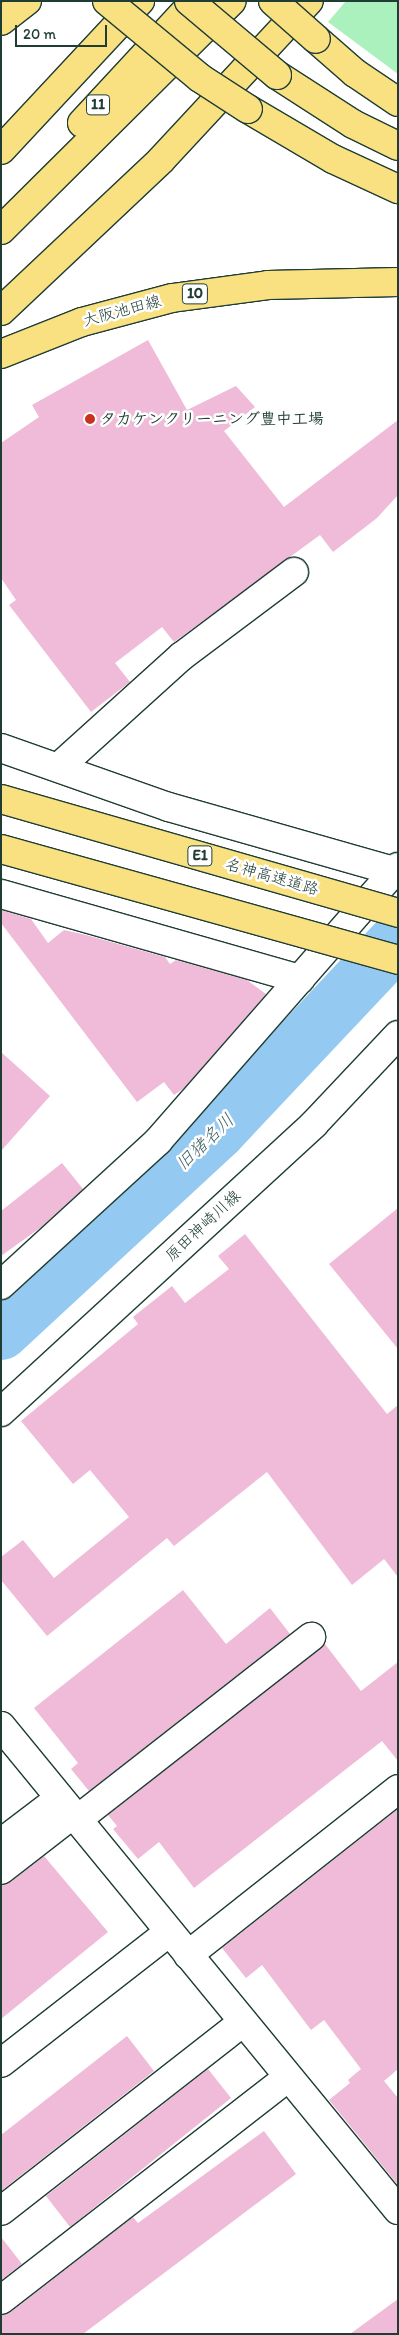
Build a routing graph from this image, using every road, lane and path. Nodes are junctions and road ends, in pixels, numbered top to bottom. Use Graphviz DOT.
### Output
graph roads {
  1 [pos="26,1"];
  2 [pos="107,1"];
  3 [pos="140,1"];
  4 [pos="189,1"];
  5 [pos="195,1"];
  6 [pos="232,1"];
  7 [pos="273,1"];
  8 [pos="309,1"];
  9 [pos="1,21"];
  10 [pos="398,102"];
  11 [pos="398,146"];
  12 [pos="1,150"];
  13 [pos="398,189"];
  14 [pos="1,210"];
  15 [pos="1,230"];
  16 [pos="398,282"];
  17 [pos="1,311"];
  18 [pos="1,354"];
  19 [pos="294,572"];
  20 [pos="1,748"];
  21 [pos="60,767"];
  22 [pos="7,800"];
  23 [pos="1,849"];
  24 [pos="396,869"];
  25 [pos="1,894"];
  26 [pos="398,913"];
  27 [pos="398,960"];
  28 [pos="300,979"];
  29 [pos="395,1041"];
  30 [pos="1,1285"];
  31 [pos="1,1412"];
  32 [pos="311,1637"];
  33 [pos="1,1726"];
  34 [pos="398,1789"];
  35 [pos="70,1810"];
  36 [pos="1,1843"];
  37 [pos="1,1870"];
  38 [pos="169,1932"];
  39 [pos="188,1955"];
  40 [pos="243,2022"];
  41 [pos="1,2063"];
  42 [pos="288,2077"];
  43 [pos="398,2210"];
  44 [pos="1,2211"];
  45 [pos="1,2300"];
  1 -- 9 [label="main road"];
  2 -- 13 [label="main road, bridge"];
  3 -- 12 [label="main road, 11"];
  4 -- 11 [label="main road, bridge"];
  5 -- 14 [label="main road, 11"];
  6 -- 15 [label="main road"];
  7 -- 10 [label="main road, bridge"];
  8 -- 17 [label="main road"];
  16 -- 18 [label="main road, 大阪池田線 / 10"];
  19 -- 21 [label="street"];
  20 -- 21 [label="street"];
  21 -- 24 [label="street"];
  22 -- 26 [label="main road, 名神高速道路 / E1, bridge"];
  23 -- 27 [label="main road, bridge"];
  24 -- 28 [label="street"];
  25 -- 28 [label="street"];
  28 -- 30 [label="street"];
  29 -- 31 [label="street, 原田神崎川線"];
  32 -- 35 [label="street"];
  33 -- 35 [label="street"];
  34 -- 39 [label="street"];
  35 -- 36 [label="street"];
  35 -- 37 [label="street"];
  35 -- 38 [label="street"];
  38 -- 39 [label="street"];
  38 -- 41 [label="street"];
  39 -- 40 [label="street"];
  40 -- 42 [label="street"];
  40 -- 44 [label="street"];
  42 -- 43 [label="street"];
  42 -- 45 [label="street"];
}
